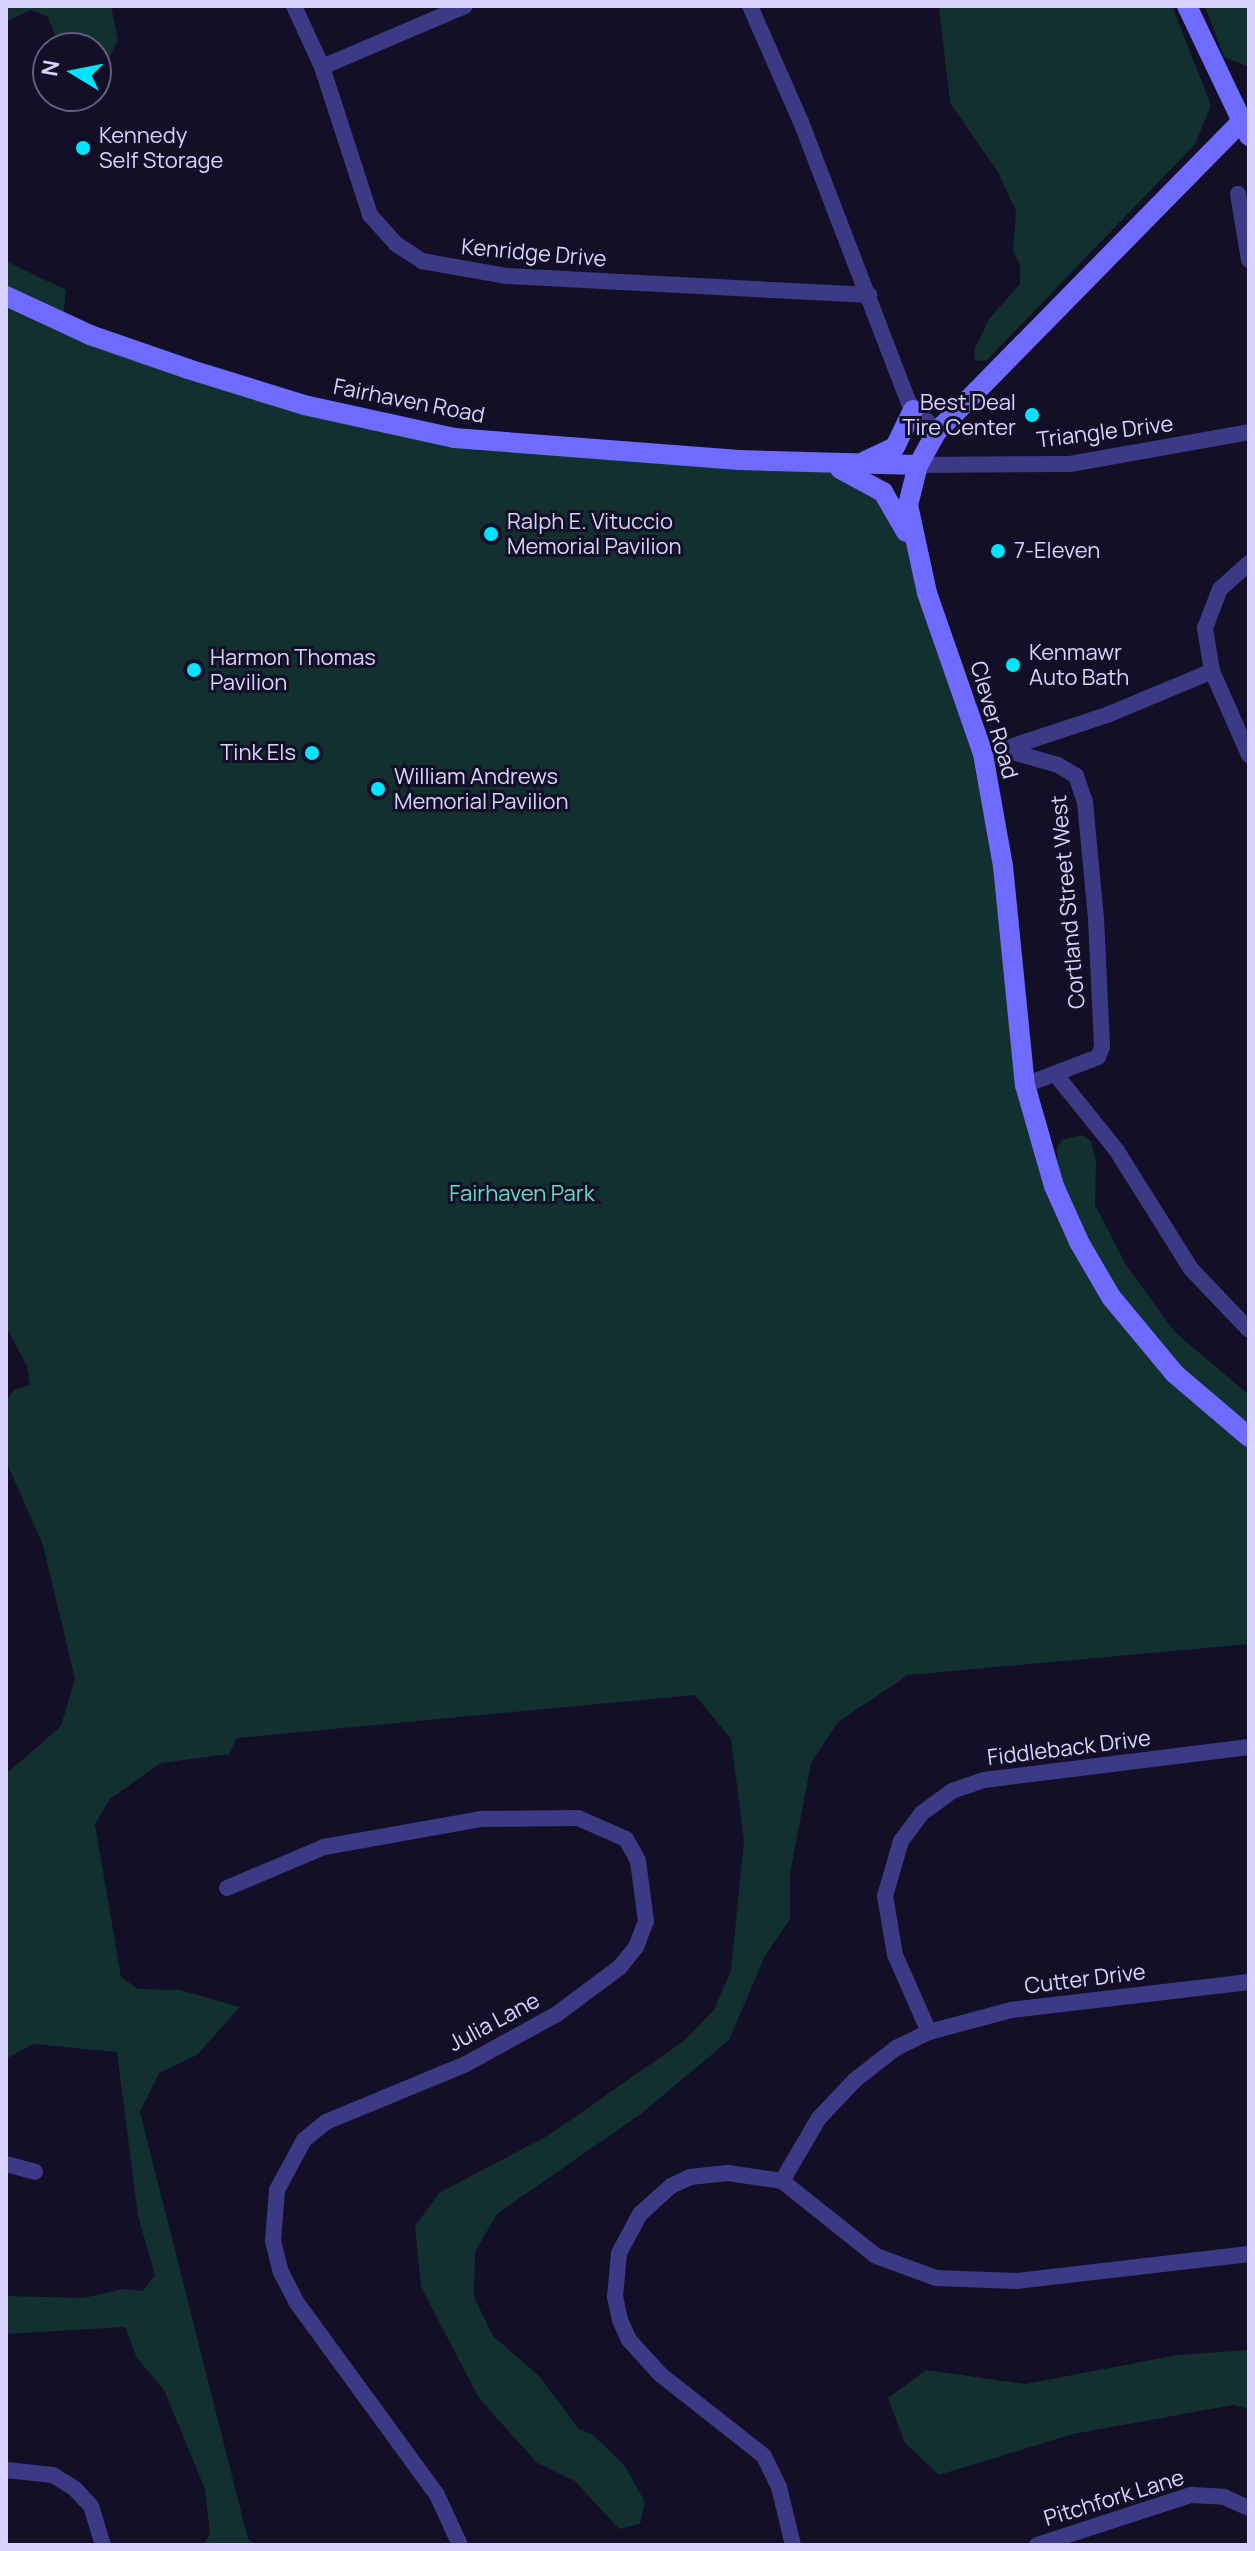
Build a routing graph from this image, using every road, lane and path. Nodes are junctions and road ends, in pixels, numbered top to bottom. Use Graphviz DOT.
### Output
graph roads {
  1 [pos="294,6"];
  2 [pos="465,6"];
  3 [pos="750,6"];
  4 [pos="1187,6"];
  5 [pos="322,67"];
  6 [pos="1244,130"];
  7 [pos="1238,194"];
  8 [pos="1249,260"];
  9 [pos="870,295"];
  10 [pos="6,296"];
  11 [pos="913,410"];
  12 [pos="937,431"];
  13 [pos="1249,432"];
  14 [pos="825,464"];
  15 [pos="850,465"];
  16 [pos="918,465"];
  17 [pos="914,550"];
  18 [pos="1249,563"];
  19 [pos="1212,671"];
  20 [pos="992,752"];
  21 [pos="1249,755"];
  22 [pos="1056,1075"];
  23 [pos="1025,1085"];
  24 [pos="1249,1330"];
  25 [pos="1249,1437"];
  26 [pos="1249,1747"];
  27 [pos="227,1888"];
  28 [pos="1249,1982"];
  29 [pos="929,2032"];
  30 [pos="6,2164"];
  31 [pos="35,2172"];
  32 [pos="782,2181"];
  33 [pos="1249,2254"];
  34 [pos="6,2470"];
  35 [pos="1249,2508"];
  36 [pos="103,2545"];
  37 [pos="460,2545"];
  38 [pos="793,2545"];
  39 [pos="1037,2545"];
  1 -- 5 [label="street, Kenridge Drive"];
  2 -- 5 [label="street"];
  3 -- 9 [label="street"];
  4 -- 6 [label="street"];
  5 -- 9 [label="street, Kenridge Drive"];
  6 -- 12 [label="street, Clever Road"];
  7 -- 8 [label="street"];
  9 -- 11 [label="street"];
  10 -- 14 [label="street, Fairhaven Road"];
  11 -- 12 [label="street"];
  11 -- 15 [label="street"];
  12 -- 16 [label="street, Clever Road"];
  13 -- 16 [label="street, Triangle Drive"];
  14 -- 15 [label="street, Fairhaven Road"];
  14 -- 17 [label="street"];
  15 -- 16 [label="street, Fairhaven Road"];
  16 -- 17 [label="street, Clever Road"];
  17 -- 20 [label="street, Clever Road"];
  18 -- 19 [label="street"];
  19 -- 20 [label="street"];
  19 -- 21 [label="street"];
  20 -- 22 [label="street, Cortland Street West"];
  20 -- 23 [label="street, Clever Road"];
  22 -- 23 [label="street, Cortland Street West"];
  22 -- 24 [label="street"];
  23 -- 25 [label="street, Clever Road"];
  26 -- 29 [label="street, Fiddleback Drive"];
  27 -- 37 [label="street, Julia Lane"];
  28 -- 29 [label="street, Cutter Drive"];
  29 -- 32 [label="street"];
  30 -- 31 [label="street"];
  32 -- 33 [label="street"];
  32 -- 38 [label="street"];
  34 -- 36 [label="street"];
  35 -- 39 [label="street, Pitchfork Lane"];
}
